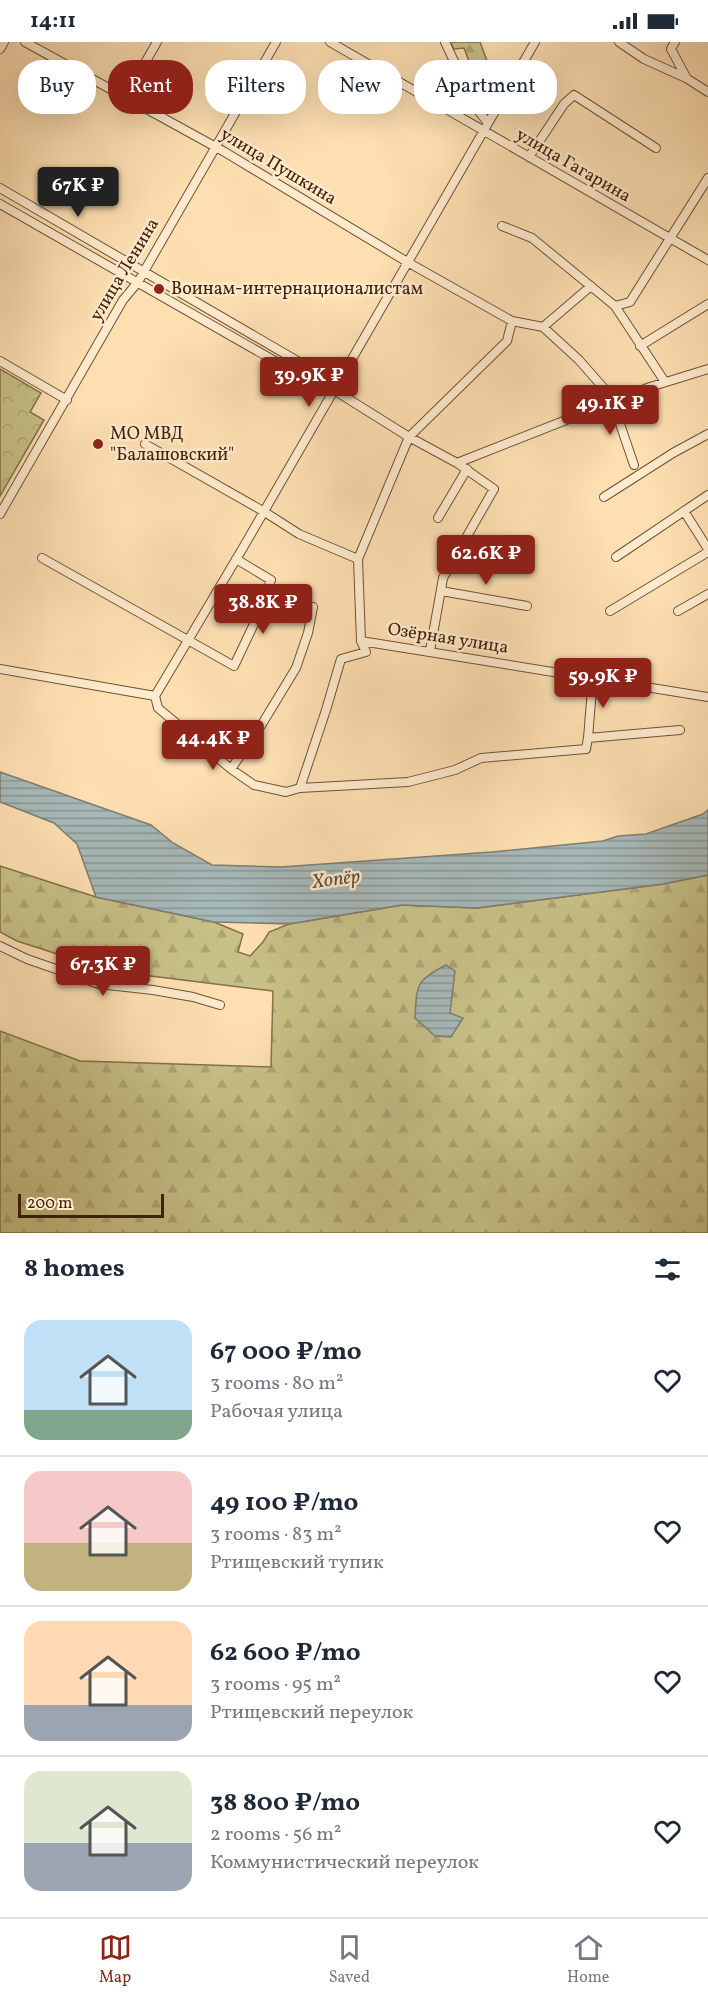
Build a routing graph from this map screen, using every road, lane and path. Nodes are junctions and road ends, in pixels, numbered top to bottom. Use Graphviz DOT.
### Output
graph roads {
  1 [pos="4,42"];
  2 [pos="26,42"];
  3 [pos="157,42"];
  4 [pos="276,42"];
  5 [pos="330,42"];
  6 [pos="445,42"];
  7 [pos="535,42"];
  8 [pos="619,42"];
  9 [pos="675,42"];
  10 [pos="0,49"];
  11 [pos="147,60"];
  12 [pos="686,78"];
  13 [pos="108,86"];
  14 [pos="708,92"];
  15 [pos="157,114"];
  16 [pos="488,123"];
  17 [pos="483,132"];
  18 [pos="215,147"];
  19 [pos="656,148"];
  20 [pos="529,157"];
  21 [pos="708,178"];
  22 [pos="0,188"];
  23 [pos="0,204"];
  24 [pos="502,226"];
  25 [pos="669,239"];
  26 [pos="708,260"];
  27 [pos="409,262"];
  28 [pos="144,271"];
  29 [pos="138,282"];
  30 [pos="591,286"];
  31 [pos="708,304"];
  32 [pos="615,306"];
  33 [pos="512,321"];
  34 [pos="543,327"];
  35 [pos="640,346"];
  36 [pos="0,361"];
  37 [pos="708,369"];
  38 [pos="665,382"];
  39 [pos="334,389"];
  40 [pos="67,400"];
  41 [pos="615,401"];
  42 [pos="708,434"];
  43 [pos="409,437"];
  44 [pos="145,444"];
  45 [pos="457,463"];
  46 [pos="634,465"];
  47 [pos="467,469"];
  48 [pos="708,495"];
  49 [pos="604,497"];
  50 [pos="263,511"];
  51 [pos="684,512"];
  52 [pos="0,514"];
  53 [pos="438,518"];
  54 [pos="704,535"];
  55 [pos="708,550"];
  56 [pos="616,557"];
  57 [pos="42,558"];
  58 [pos="358,559"];
  59 [pos="236,560"];
  60 [pos="441,591"];
  61 [pos="708,594"];
  62 [pos="527,606"];
  63 [pos="313,607"];
  64 [pos="610,611"];
  65 [pos="678,611"];
  66 [pos="188,641"];
  67 [pos="361,641"];
  68 [pos="430,651"];
  69 [pos="0,669"];
  70 [pos="593,677"];
  71 [pos="154,696"];
  72 [pos="708,697"];
  73 [pos="680,730"];
  74 [pos="588,738"];
  75 [pos="231,769"];
  76 [pos="300,788"];
  77 [pos="0,946"];
  78 [pos="220,1005"];
  1 -- 10 [label="street"];
  2 -- 13 [label="street, улица Пушкина"];
  3 -- 11 [label="street"];
  4 -- 18 [label="street, улица Ленина"];
  5 -- 17 [label="street, улица Гагарина"];
  6 -- 16 [label="street"];
  7 -- 16 [label="street"];
  8 -- 12 [label="street"];
  9 -- 12 [label="street"];
  12 -- 14 [label="street"];
  15 -- 18 [label="street, улица Пушкина"];
  16 -- 17 [label="street"];
  17 -- 20 [label="street, улица Гагарина"];
  17 -- 27 [label="street"];
  18 -- 27 [label="street, улица Пушкина"];
  18 -- 28 [label="street, улица Ленина"];
  19 -- 20 [label="street"];
  20 -- 25 [label="street, улица Гагарина"];
  21 -- 25 [label="street"];
  22 -- 28 [label="street"];
  23 -- 29 [label="street"];
  24 -- 30 [label="street"];
  25 -- 26 [label="street, улица Гагарина"];
  25 -- 32 [label="street"];
  27 -- 33 [label="street, улица Пушкина"];
  27 -- 39 [label="street"];
  28 -- 29 [label="street, улица Ленина"];
  28 -- 39 [label="street"];
  29 -- 39 [label="street"];
  29 -- 40 [label="street, улица Ленина"];
  30 -- 32 [label="street"];
  30 -- 34 [label="street"];
  31 -- 35 [label="street"];
  32 -- 35 [label="street"];
  33 -- 34 [label="street, улица Пушкина"];
  33 -- 43 [label="street"];
  34 -- 41 [label="street"];
  35 -- 38 [label="street"];
  36 -- 40 [label="street"];
  37 -- 38 [label="street"];
  38 -- 41 [label="street"];
  39 -- 43 [label="street"];
  39 -- 50 [label="street"];
  40 -- 52 [label="street, улица Ленина"];
  41 -- 45 [label="street"];
  41 -- 46 [label="street"];
  42 -- 49 [label="street"];
  43 -- 45 [label="street"];
  43 -- 58 [label="street"];
  44 -- 50 [label="street"];
  45 -- 47 [label="street"];
  47 -- 53 [label="street"];
  47 -- 60 [label="street"];
  48 -- 51 [label="street"];
  50 -- 58 [label="street"];
  50 -- 59 [label="street"];
  51 -- 54 [label="street"];
  51 -- 56 [label="street"];
  54 -- 55 [label="street"];
  55 -- 64 [label="street"];
  57 -- 66 [label="street"];
  58 -- 67 [label="street"];
  59 -- 66 [label="street"];
  59 -- 66 [label="street"];
  60 -- 62 [label="street"];
  60 -- 68 [label="street"];
  61 -- 65 [label="street"];
  63 -- 75 [label="street"];
  66 -- 71 [label="street"];
  67 -- 68 [label="street, Озёрная улица"];
  67 -- 76 [label="street"];
  68 -- 70 [label="street, Озёрная улица"];
  69 -- 71 [label="street"];
  70 -- 72 [label="street, Озёрная улица"];
  70 -- 74 [label="street"];
  71 -- 75 [label="street"];
  73 -- 74 [label="street"];
  74 -- 76 [label="street"];
  75 -- 76 [label="street"];
  77 -- 78 [label="street"];
}
